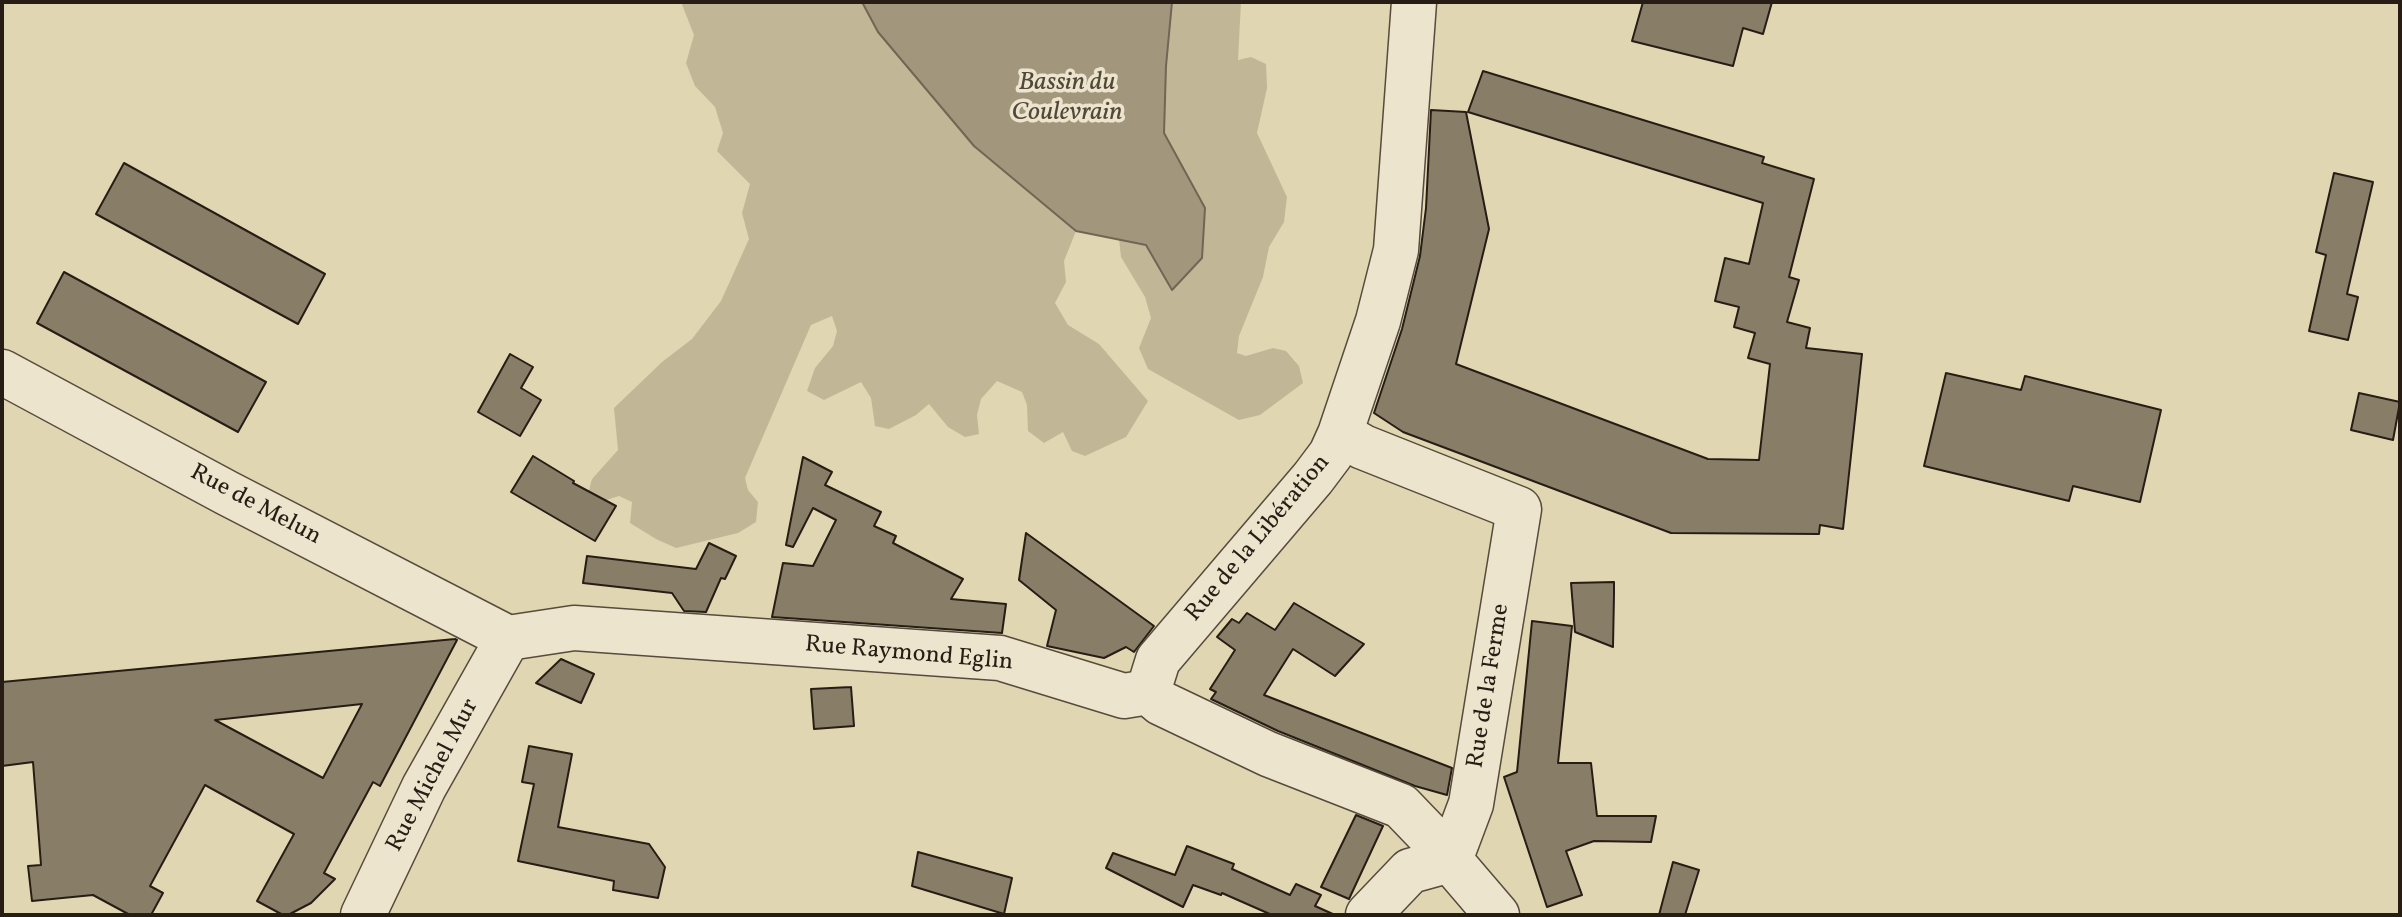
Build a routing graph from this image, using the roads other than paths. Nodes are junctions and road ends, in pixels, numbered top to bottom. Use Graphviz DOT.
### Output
graph roads {
  1 [pos="1414,2"];
  2 [pos="2,372"];
  3 [pos="1340,434"];
  4 [pos="508,638"];
  5 [pos="1148,692"];
  6 [pos="1450,860"];
  7 [pos="1368,914"];
  8 [pos="363,915"];
  9 [pos="1497,915"];
  1 -- 3 [label="street, Rue de la Libération"];
  2 -- 4 [label="street, Rue de Melun"];
  3 -- 5 [label="street, Rue de la Libération"];
  3 -- 6 [label="street, Rue de la Ferme"];
  4 -- 5 [label="street, Rue Raymond Eglin"];
  4 -- 8 [label="street, Rue Michel Mur"];
  5 -- 6 [label="street"];
  6 -- 7 [label="street"];
  6 -- 9 [label="street"];
}
